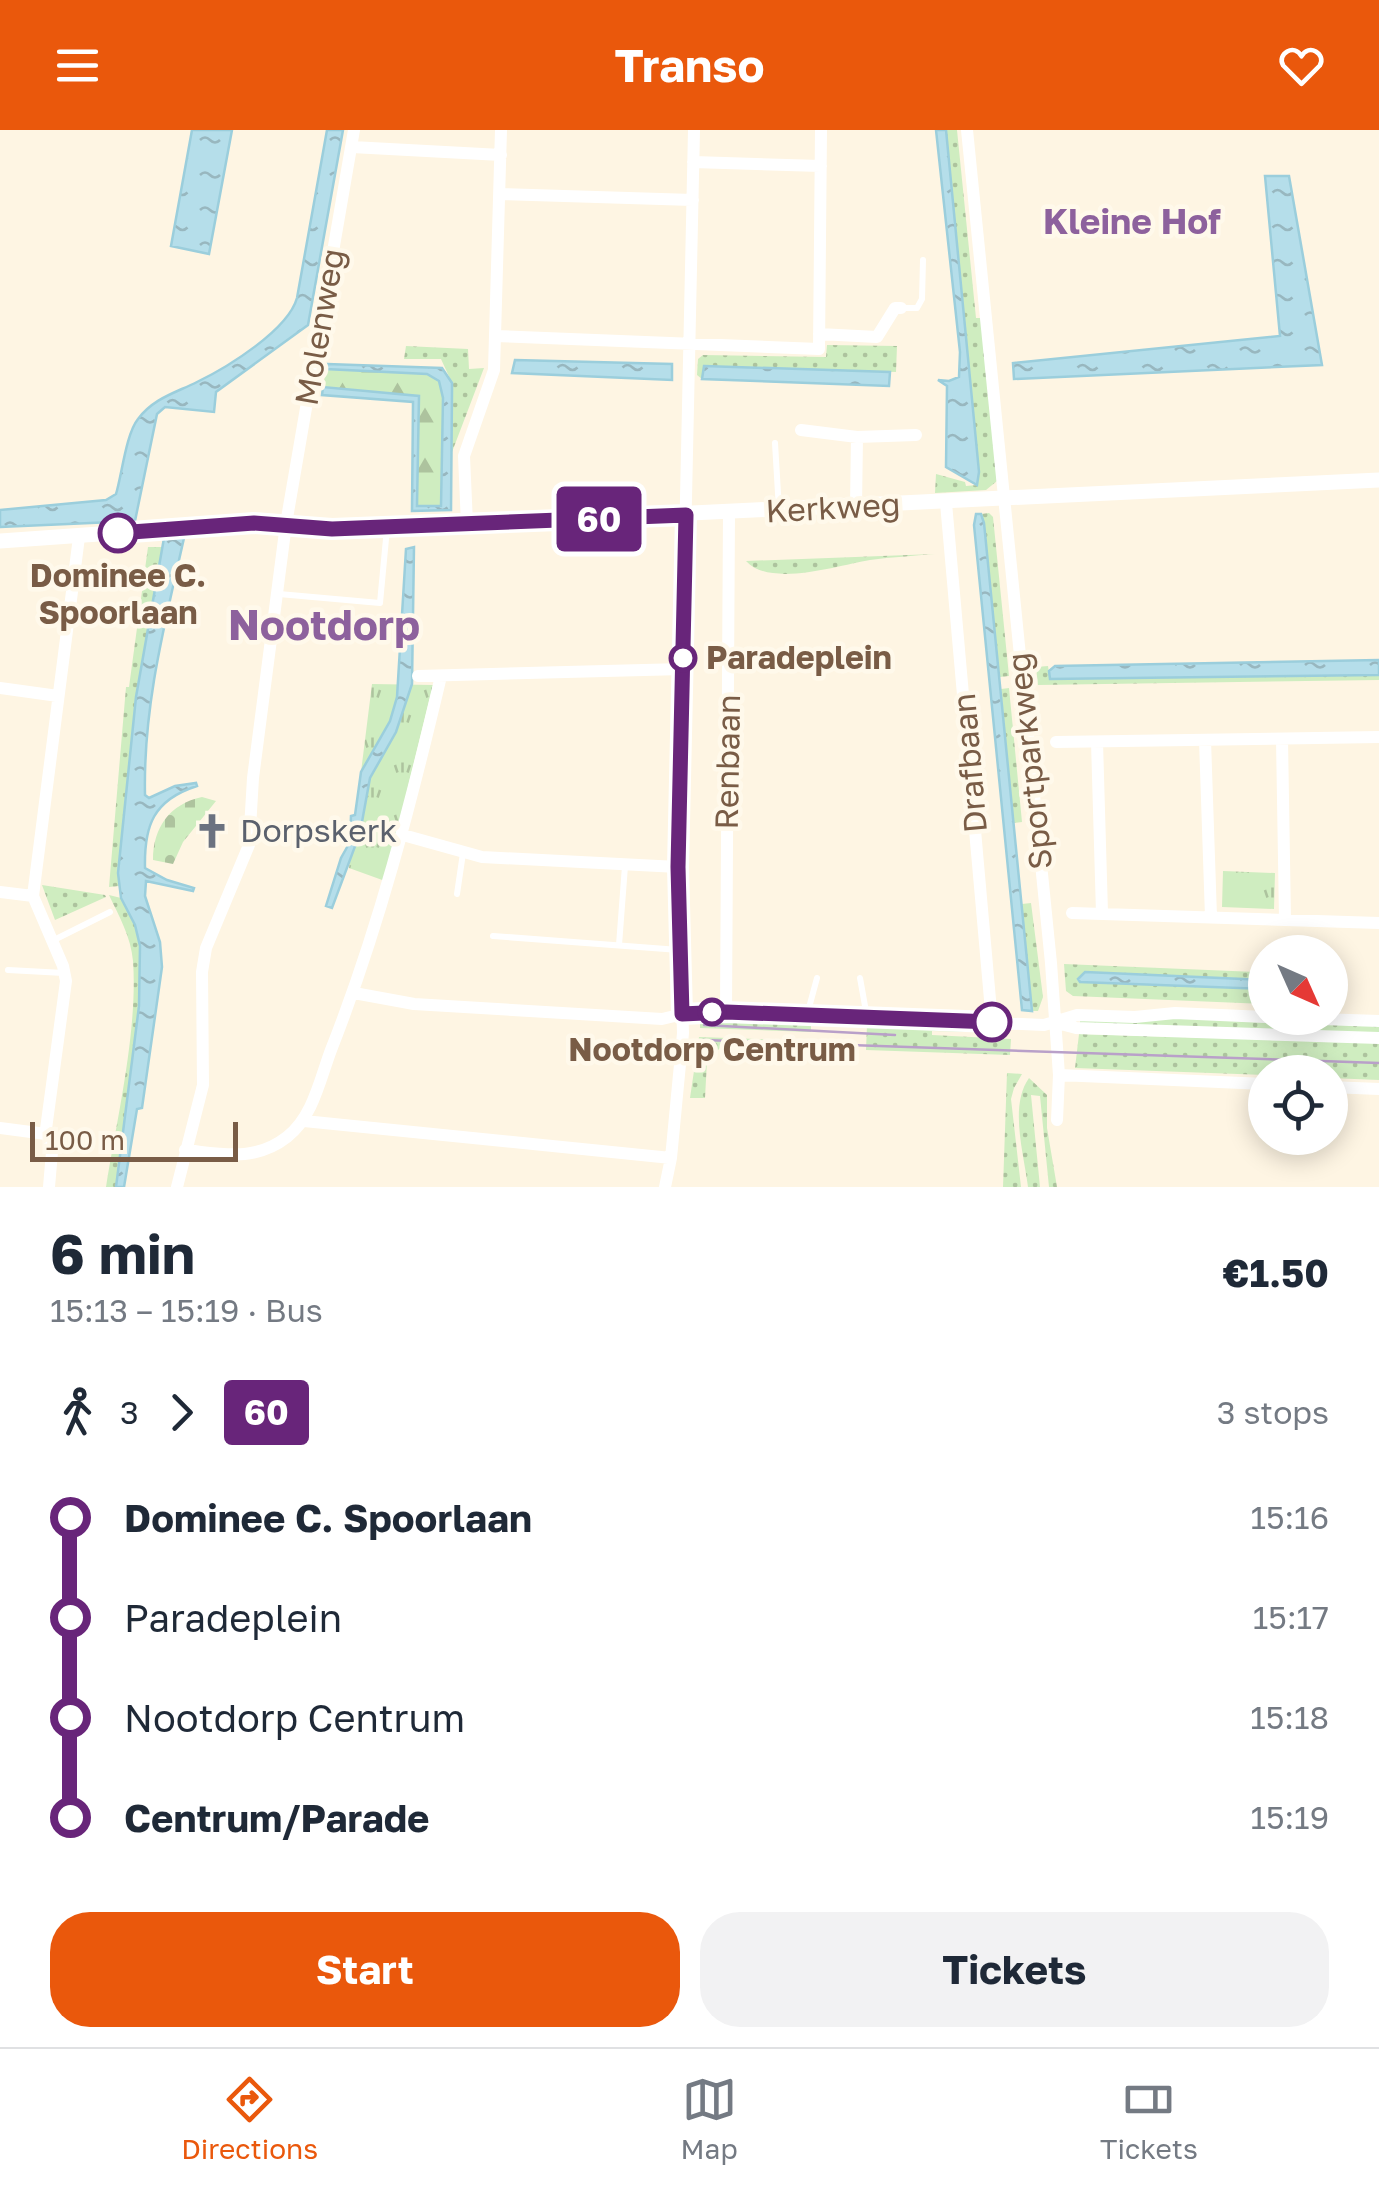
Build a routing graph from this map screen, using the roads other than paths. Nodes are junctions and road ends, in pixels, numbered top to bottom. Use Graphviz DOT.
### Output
graph roads {
  1 [pos="354,130"];
  2 [pos="501,130"];
  3 [pos="694,130"];
  4 [pos="821,130"];
  5 [pos="967,130"];
  6 [pos="352,146"];
  7 [pos="501,155"];
  8 [pos="694,162"];
  9 [pos="820,166"];
  10 [pos="501,194"];
  11 [pos="693,200"];
  12 [pos="923,260"];
  13 [pos="901,308"];
  14 [pos="495,336"];
  15 [pos="819,342"];
  16 [pos="687,346"];
  17 [pos="801,430"];
  18 [pos="916,435"];
  19 [pos="857,436"];
  20 [pos="775,443"];
  21 [pos="1379,480"];
  22 [pos="1005,500"];
  23 [pos="946,503"];
  24 [pos="856,507"];
  25 [pos="779,511"];
  26 [pos="729,513"];
  27 [pos="686,515"];
  28 [pos="286,524"];
  29 [pos="467,524"];
  30 [pos="387,527"];
  31 [pos="79,536"];
  32 [pos="0,540"];
  33 [pos="278,594"];
  34 [pos="683,668"];
  35 [pos="418,676"];
  36 [pos="441,676"];
  37 [pos="0,688"];
  38 [pos="58,696"];
  39 [pos="1379,737"];
  40 [pos="1282,739"];
  41 [pos="1205,740"];
  42 [pos="1097,742"];
  43 [pos="1028,743"];
  44 [pos="403,835"];
  45 [pos="463,852"];
  46 [pos="625,865"];
  47 [pos="678,867"];
  48 [pos="0,892"];
  49 [pos="457,894"];
  50 [pos="33,896"];
  51 [pos="110,912"];
  52 [pos="1102,913"];
  53 [pos="1060,914"];
  54 [pos="1211,917"];
  55 [pos="1285,919"];
  56 [pos="1379,923"];
  57 [pos="493,936"];
  58 [pos="52,940"];
  59 [pos="619,945"];
  60 [pos="680,950"];
  61 [pos="8,970"];
  62 [pos="66,973"];
  63 [pos="817,978"];
  64 [pos="860,978"];
  65 [pos="354,993"];
  66 [pos="726,1012"];
  67 [pos="682,1014"];
  68 [pos="1248,1015"];
  69 [pos="806,1016"];
  70 [pos="868,1018"];
  71 [pos="1348,1020"];
  72 [pos="1379,1021"];
  73 [pos="992,1022"];
  74 [pos="1055,1022"];
  75 [pos="1379,1038"];
  76 [pos="1060,1075"];
  77 [pos="1248,1083"];
  78 [pos="1348,1088"];
  79 [pos="1379,1089"];
  80 [pos="1057,1120"];
  81 [pos="304,1121"];
  82 [pos="0,1128"];
  83 [pos="46,1134"];
  84 [pos="185,1150"];
  85 [pos="671,1158"];
  86 [pos="49,1187"];
  87 [pos="178,1187"];
  88 [pos="665,1187"];
  1 -- 6 [label="street, Molenweg"];
  2 -- 7 [label="street"];
  3 -- 8 [label="street"];
  4 -- 9 [label="street"];
  5 -- 22 [label="street, Sportparkweg"];
  6 -- 7 [label="street"];
  6 -- 28 [label="street, Molenweg"];
  7 -- 10 [label="street"];
  8 -- 9 [label="street"];
  8 -- 11 [label="street"];
  9 -- 15 [label="street"];
  10 -- 11 [label="street"];
  10 -- 14 [label="street"];
  11 -- 16 [label="street"];
  12 -- 13 [label="lane"];
  13 -- 15 [label="street"];
  14 -- 16 [label="street"];
  14 -- 29 [label="street"];
  15 -- 16 [label="street"];
  16 -- 27 [label="street"];
  17 -- 19 [label="street"];
  18 -- 19 [label="street"];
  19 -- 24 [label="street"];
  20 -- 25 [label="lane"];
  21 -- 22 [label="street, Kerkweg"];
  22 -- 23 [label="street, Kerkweg"];
  22 -- 43 [label="street, Sportparkweg"];
  23 -- 24 [label="street, Kerkweg"];
  23 -- 73 [label="street, Drafbaan"];
  24 -- 25 [label="street, Kerkweg"];
  25 -- 26 [label="street, Kerkweg"];
  26 -- 27 [label="street, Kerkweg"];
  26 -- 66 [label="street, Renbaan"];
  27 -- 29 [label="street, Kerkweg"];
  27 -- 34 [label="street"];
  28 -- 30 [label="street, Kerkweg"];
  28 -- 31 [label="street, Kerkweg"];
  28 -- 33 [label="street, Molenweg"];
  29 -- 30 [label="street, Kerkweg"];
  30 -- 33 [label="lane"];
  31 -- 32 [label="street, Kerkweg"];
  31 -- 38 [label="street"];
  33 -- 84 [label="street, Molenweg"];
  34 -- 36 [label="street"];
  34 -- 47 [label="street"];
  35 -- 36 [label="street"];
  36 -- 44 [label="street"];
  37 -- 38 [label="street"];
  38 -- 50 [label="street"];
  39 -- 40 [label="street"];
  40 -- 41 [label="street"];
  40 -- 55 [label="street"];
  41 -- 42 [label="street"];
  41 -- 54 [label="street"];
  42 -- 43 [label="street"];
  42 -- 52 [label="street"];
  43 -- 53 [label="street, Sportparkweg"];
  44 -- 45 [label="street"];
  44 -- 65 [label="street"];
  45 -- 46 [label="street"];
  45 -- 49 [label="lane"];
  46 -- 47 [label="street"];
  46 -- 59 [label="lane"];
  47 -- 60 [label="street"];
  48 -- 50 [label="street"];
  50 -- 58 [label="street"];
  51 -- 58 [label="lane"];
  52 -- 53 [label="street"];
  52 -- 54 [label="street"];
  53 -- 74 [label="street, Sportparkweg"];
  54 -- 55 [label="street"];
  55 -- 56 [label="street"];
  57 -- 59 [label="lane"];
  58 -- 62 [label="street"];
  59 -- 60 [label="lane"];
  60 -- 67 [label="street"];
  61 -- 62 [label="lane"];
  62 -- 83 [label="street"];
  63 -- 69 [label="lane"];
  64 -- 70 [label="lane"];
  65 -- 67 [label="street"];
  65 -- 81 [label="street"];
  66 -- 67 [label="street"];
  66 -- 69 [label="street"];
  67 -- 85 [label="street"];
  68 -- 74 [label="street"];
  69 -- 70 [label="street"];
  70 -- 73 [label="street"];
  71 -- 72 [label="street"];
  73 -- 74 [label="street"];
  74 -- 75 [label="street"];
  74 -- 76 [label="street, Sportparkweg"];
  76 -- 77 [label="street"];
  76 -- 80 [label="street, Sportparkweg"];
  78 -- 79 [label="street"];
  81 -- 84 [label="street"];
  81 -- 85 [label="street"];
  82 -- 83 [label="street"];
  83 -- 86 [label="street"];
  84 -- 87 [label="street, Molenweg"];
  85 -- 88 [label="street"];
}
